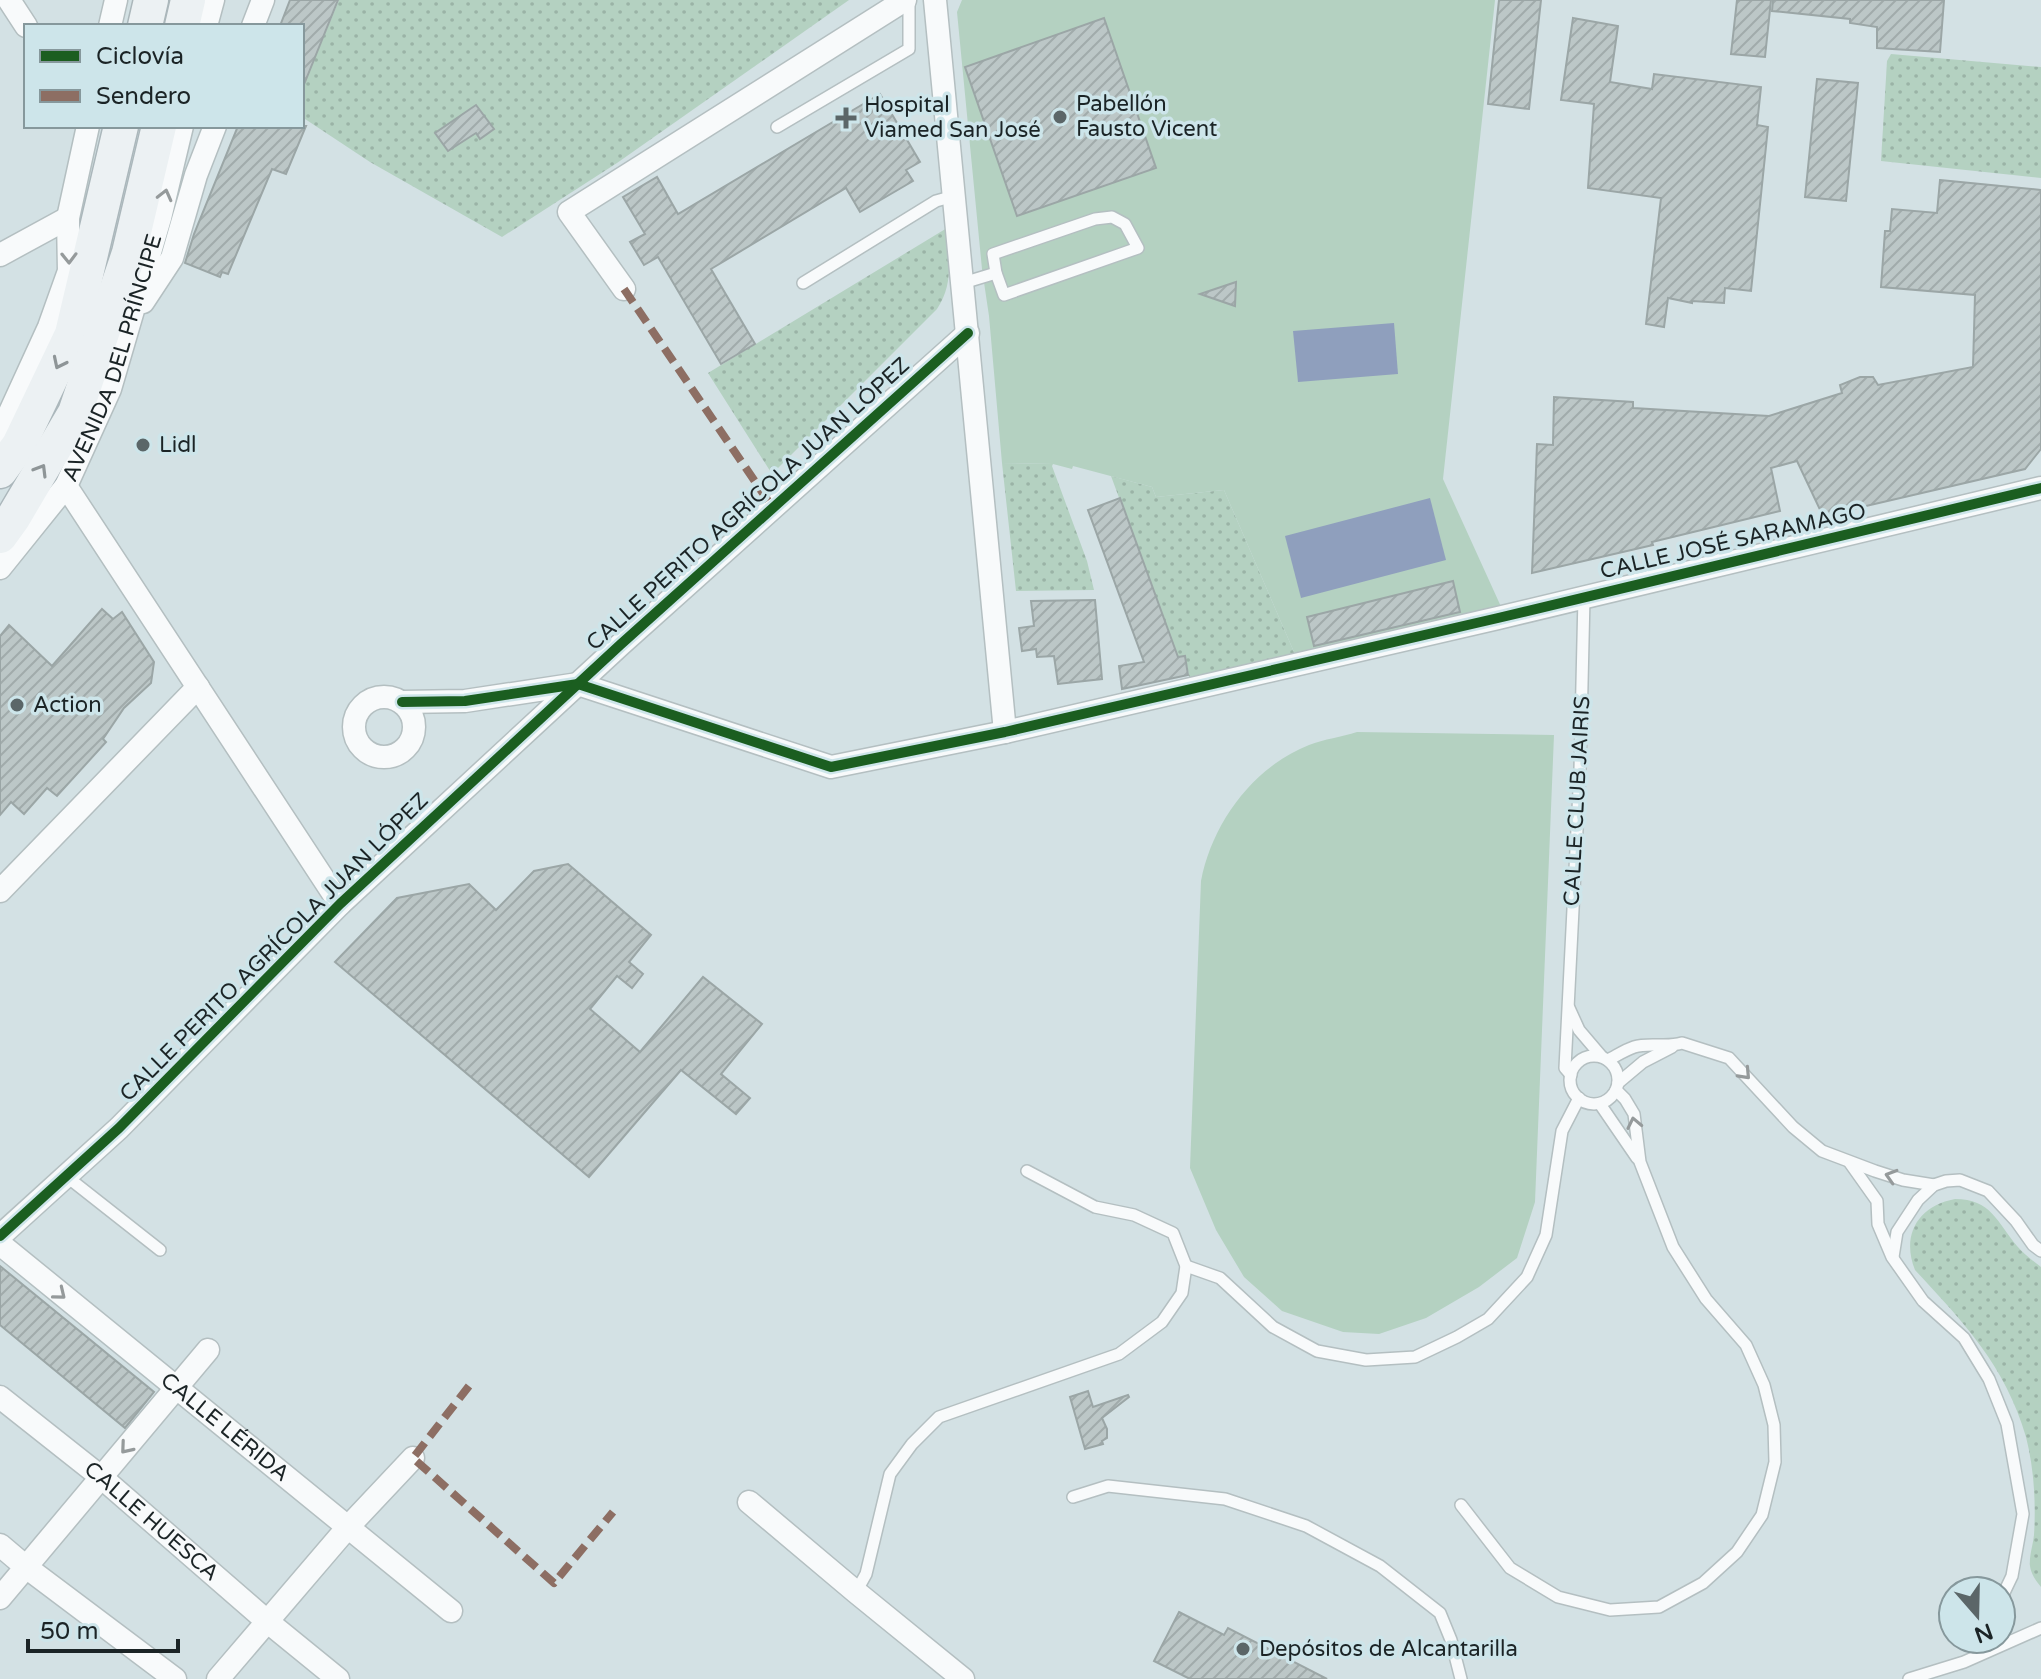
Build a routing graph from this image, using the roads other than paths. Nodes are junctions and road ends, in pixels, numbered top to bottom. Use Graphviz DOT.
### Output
graph roads {
  1 [pos="116,0"];
  2 [pos="151,0"];
  3 [pos="188,0"];
  4 [pos="213,0"];
  5 [pos="263,0"];
  6 [pos="907,0"];
  7 [pos="935,0"];
  8 [pos="11,5"];
  9 [pos="25,24"];
  10 [pos="110,24"];
  11 [pos="145,24"];
  12 [pos="182,24"];
  13 [pos="207,24"];
  14 [pos="254,24"];
  15 [pos="777,127"];
  16 [pos="88,128"];
  17 [pos="121,128"];
  18 [pos="159,128"];
  19 [pos="182,128"];
  20 [pos="214,128"];
  21 [pos="954,196"];
  22 [pos="68,218"];
  23 [pos="0,255"];
  24 [pos="996,273"];
  25 [pos="803,283"];
  26 [pos="963,283"];
  27 [pos="624,289"];
  28 [pos="129,324"];
  29 [pos="968,333"];
  30 [pos="5,400"];
  31 [pos="0,434"];
  32 [pos="0,471"];
  33 [pos="66,486"];
  34 [pos="2041,488"];
  35 [pos="0,536"];
  36 [pos="0,568"];
  37 [pos="1584,597"];
  38 [pos="578,684"];
  39 [pos="198,687"];
  40 [pos="402,702"];
  41 [pos="1005,732"];
  42 [pos="0,891"];
  43 [pos="340,904"];
  44 [pos="1567,1004"];
  45 [pos="1677,1045"];
  46 [pos="1605,1059"];
  47 [pos="1571,1075"];
  48 [pos="1617,1086"];
  49 [pos="1579,1098"];
  50 [pos="1600,1104"];
  51 [pos="1640,1162"];
  52 [pos="1850,1163"];
  53 [pos="1027,1171"];
  54 [pos="66,1176"];
  55 [pos="1934,1185"];
  56 [pos="0,1236"];
  57 [pos="0,1244"];
  58 [pos="160,1250"];
  59 [pos="2041,1251"];
  60 [pos="1892,1257"];
  61 [pos="1186,1266"];
  62 [pos="208,1350"];
  63 [pos="176,1388"];
  64 [pos="0,1397"];
  65 [pos="413,1458"];
  66 [pos="101,1477"];
  67 [pos="1073,1497"];
  68 [pos="749,1502"];
  69 [pos="1461,1505"];
  70 [pos="348,1527"];
  71 [pos="0,1545"];
  72 [pos="26,1567"];
  73 [pos="2012,1575"];
  74 [pos="856,1592"];
  75 [pos="0,1598"];
  76 [pos="451,1611"];
  77 [pos="268,1622"];
  78 [pos="2041,1628"];
  79 [pos="175,1679"];
  80 [pos="218,1679"];
  81 [pos="338,1679"];
  82 [pos="963,1679"];
  83 [pos="1461,1679"];
  84 [pos="1909,1679"];
  1 -- 10 [label="street"];
  2 -- 11 [label="main road"];
  3 -- 12 [label="main road"];
  4 -- 13 [label="street"];
  5 -- 14 [label="street"];
  6 -- 15 [label="lane"];
  6 -- 27 [label="street"];
  7 -- 21 [label="street"];
  8 -- 9 [label="street"];
  16 -- 22 [label="street"];
  17 -- 32 [label="main road, AVENIDA DEL PRÍNCIPE, one-way"];
  35 -- 18 [label="main road, AVENIDA DEL PRÍNCIPE, one-way"];
  28 -- 19 [label="street, AVENIDA DEL PRÍNCIPE, one-way"];
  20 -- 28 [label="street"];
  21 -- 25 [label="lane"];
  21 -- 26 [label="street"];
  22 -- 23 [label="street"];
  22 -- 30 [label="street, one-way"];
  24 -- 24 [label="lane"];
  24 -- 26 [label="lane"];
  26 -- 29 [label="street"];
  28 -- 33 [label="street, AVENIDA DEL PRÍNCIPE"];
  29 -- 38 [label="street, CALLE PERITO AGRÍCOLA JUAN LÓPEZ"];
  29 -- 41 [label="street"];
  30 -- 31 [label="street"];
  33 -- 36 [label="street, AVENIDA DEL PRÍNCIPE"];
  33 -- 39 [label="street"];
  34 -- 37 [label="street, CALLE JOSÉ SARAMAGO"];
  37 -- 41 [label="street, CALLE JOSÉ SARAMAGO"];
  37 -- 44 [label="lane, CALLE CLUB JAIRIS"];
  38 -- 40 [label="street"];
  38 -- 41 [label="street, CALLE JOSÉ SARAMAGO"];
  38 -- 43 [label="street, CALLE PERITO AGRÍCOLA JUAN LÓPEZ"];
  39 -- 42 [label="street"];
  39 -- 43 [label="street"];
  43 -- 54 [label="street, CALLE PERITO AGRÍCOLA JUAN LÓPEZ"];
  44 -- 46 [label="lane"];
  44 -- 47 [label="lane, CALLE CLUB JAIRIS"];
  45 -- 46 [label="lane"];
  45 -- 48 [label="lane"];
  45 -- 52 [label="lane, one-way"];
  46 -- 47 [label="lane"];
  46 -- 48 [label="lane"];
  47 -- 49 [label="lane"];
  48 -- 50 [label="lane"];
  51 -- 48 [label="lane, one-way"];
  49 -- 50 [label="lane"];
  49 -- 61 [label="lane"];
  50 -- 51 [label="lane"];
  51 -- 69 [label="lane"];
  55 -- 52 [label="lane, one-way"];
  52 -- 60 [label="lane"];
  53 -- 61 [label="lane"];
  54 -- 56 [label="street, CALLE PERITO AGRÍCOLA JUAN LÓPEZ"];
  54 -- 58 [label="lane"];
  55 -- 59 [label="lane"];
  55 -- 60 [label="lane"];
  57 -- 63 [label="street, CALLE LÉRIDA, one-way"];
  60 -- 73 [label="lane"];
  61 -- 74 [label="lane"];
  62 -- 63 [label="street"];
  63 -- 66 [label="street, one-way"];
  63 -- 70 [label="street, CALLE LÉRIDA"];
  64 -- 66 [label="street, CALLE HUESCA"];
  65 -- 70 [label="street"];
  66 -- 72 [label="street"];
  66 -- 77 [label="street, CALLE HUESCA"];
  67 -- 83 [label="lane"];
  68 -- 74 [label="street"];
  70 -- 76 [label="street, CALLE LÉRIDA"];
  70 -- 77 [label="street"];
  71 -- 72 [label="street"];
  72 -- 75 [label="street"];
  72 -- 79 [label="street"];
  74 -- 82 [label="street"];
  77 -- 80 [label="street"];
  77 -- 81 [label="street, CALLE HUESCA"];
  78 -- 84 [label="lane"];
}
